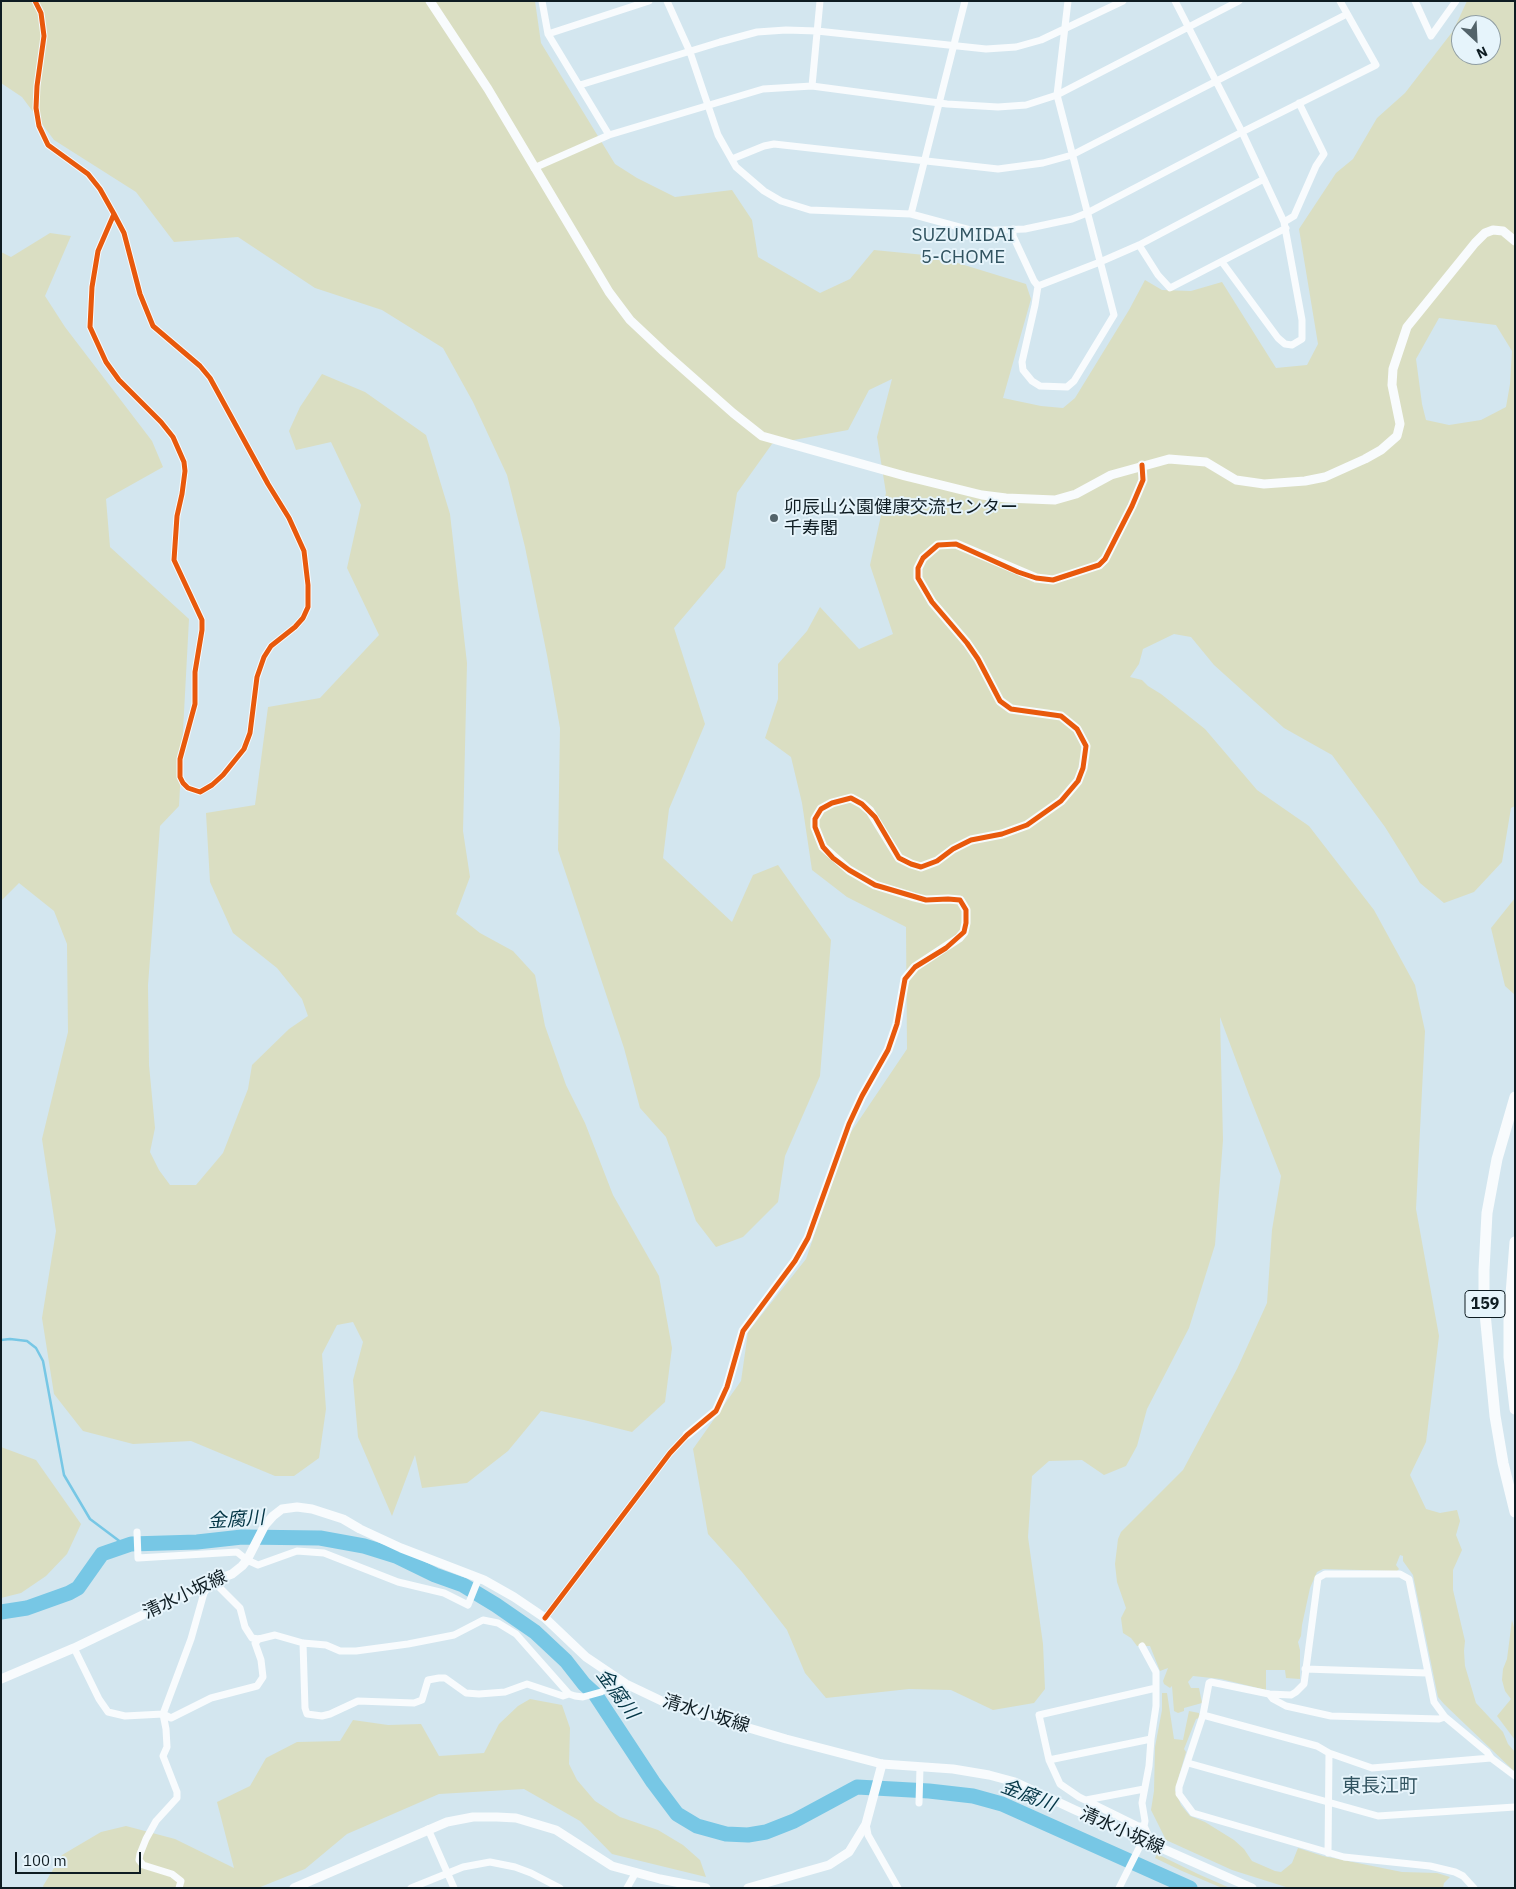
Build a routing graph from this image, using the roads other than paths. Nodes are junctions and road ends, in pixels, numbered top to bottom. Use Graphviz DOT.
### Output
graph roads {
  1 [pos="35,1"];
  2 [pos="430,1"];
  3 [pos="542,1"];
  4 [pos="649,1"];
  5 [pos="667,1"];
  6 [pos="820,1"];
  7 [pos="965,1"];
  8 [pos="1068,1"];
  9 [pos="1123,1"];
  10 [pos="1175,1"];
  11 [pos="1239,1"];
  12 [pos="1340,1"];
  13 [pos="1415,1"];
  14 [pos="1456,1"];
  15 [pos="1347,14"];
  16 [pos="1189,28"];
  17 [pos="1066,29"];
  18 [pos="817,31"];
  19 [pos="548,34"];
  20 [pos="952,47"];
  21 [pos="690,52"];
  22 [pos="1216,81"];
  23 [pos="580,86"];
  24 [pos="812,86"];
  25 [pos="1057,95"];
  26 [pos="938,103"];
  27 [pos="1299,104"];
  28 [pos="708,105"];
  29 [pos="1242,132"];
  30 [pos="609,134"];
  31 [pos="1072,155"];
  32 [pos="732,159"];
  33 [pos="925,160"];
  34 [pos="534,168"];
  35 [pos="1264,179"];
  36 [pos="1087,213"];
  37 [pos="114,214"];
  38 [pos="912,214"];
  39 [pos="1285,225"];
  40 [pos="1013,229"];
  41 [pos="1515,241"];
  42 [pos="1139,245"];
  43 [pos="1100,262"];
  44 [pos="1222,262"];
  45 [pos="1038,286"];
  46 [pos="1142,465"];
  47 [pos="1515,1097"];
  48 [pos="1515,1242"];
  49 [pos="1515,1408"];
  50 [pos="687,1435"];
  51 [pos="1511,1499"];
  52 [pos="1515,1512"];
  53 [pos="1515,1518"];
  54 [pos="137,1532"];
  55 [pos="249,1557"];
  56 [pos="481,1580"];
  57 [pos="213,1581"];
  58 [pos="545,1618"];
  59 [pos="259,1639"];
  60 [pos="303,1643"];
  61 [pos="1142,1646"];
  62 [pos="74,1648"];
  63 [pos="1305,1669"];
  64 [pos="1427,1673"];
  65 [pos="1,1679"];
  66 [pos="621,1681"];
  67 [pos="1156,1688"];
  68 [pos="1269,1694"];
  69 [pos="572,1695"];
  70 [pos="163,1714"];
  71 [pos="1203,1715"];
  72 [pos="1446,1717"];
  73 [pos="1151,1739"];
  74 [pos="1329,1753"];
  75 [pos="1491,1758"];
  76 [pos="1049,1760"];
  77 [pos="1188,1762"];
  78 [pos="882,1764"];
  79 [pos="920,1771"];
  80 [pos="1515,1776"];
  81 [pos="1144,1789"];
  82 [pos="1086,1800"];
  83 [pos="1329,1802"];
  84 [pos="920,1803"];
  85 [pos="1515,1807"];
  86 [pos="866,1824"];
  87 [pos="1144,1826"];
  88 [pos="428,1829"];
  89 [pos="1143,1840"];
  90 [pos="1153,1845"];
  91 [pos="1328,1853"];
  92 [pos="447,1872"];
  93 [pos="636,1872"];
  94 [pos="312,1884"];
  95 [pos="773,1884"];
  96 [pos="179,1888"];
  97 [pos="294,1888"];
  98 [pos="411,1888"];
  99 [pos="454,1888"];
  100 [pos="560,1888"];
  101 [pos="627,1888"];
  102 [pos="706,1888"];
  103 [pos="748,1888"];
  104 [pos="898,1888"];
  105 [pos="1119,1888"];
  106 [pos="1252,1888"];
  107 [pos="1474,1888"];
  1 -- 37 [label="street"];
  2 -- 34 [label="street"];
  3 -- 19 [label="street"];
  4 -- 19 [label="street"];
  5 -- 21 [label="street"];
  6 -- 18 [label="street"];
  7 -- 20 [label="street"];
  8 -- 17 [label="street"];
  9 -- 17 [label="street"];
  10 -- 16 [label="street"];
  11 -- 16 [label="street"];
  12 -- 15 [label="street"];
  13 -- 14 [label="street"];
  15 -- 22 [label="street"];
  15 -- 27 [label="street"];
  16 -- 22 [label="street"];
  16 -- 25 [label="street"];
  17 -- 20 [label="street"];
  17 -- 25 [label="street"];
  18 -- 20 [label="street"];
  18 -- 21 [label="street"];
  18 -- 24 [label="street"];
  19 -- 23 [label="street"];
  20 -- 26 [label="street"];
  21 -- 23 [label="street"];
  21 -- 28 [label="street"];
  22 -- 29 [label="street"];
  22 -- 31 [label="street"];
  23 -- 30 [label="street"];
  24 -- 26 [label="street"];
  24 -- 28 [label="street"];
  25 -- 26 [label="street"];
  25 -- 31 [label="street"];
  26 -- 33 [label="street"];
  27 -- 29 [label="street"];
  27 -- 39 [label="street"];
  28 -- 30 [label="street"];
  28 -- 32 [label="street"];
  29 -- 35 [label="street"];
  29 -- 36 [label="street"];
  30 -- 34 [label="street"];
  31 -- 33 [label="street"];
  31 -- 36 [label="street"];
  32 -- 33 [label="street"];
  32 -- 38 [label="street"];
  33 -- 38 [label="street"];
  34 -- 46 [label="street"];
  35 -- 39 [label="street"];
  35 -- 42 [label="street"];
  36 -- 40 [label="street"];
  36 -- 43 [label="street"];
  37 -- 37 [label="street"];
  38 -- 40 [label="street"];
  39 -- 44 [label="street"];
  39 -- 44 [label="street"];
  40 -- 45 [label="street"];
  41 -- 46 [label="street"];
  42 -- 43 [label="street"];
  42 -- 44 [label="street"];
  43 -- 45 [label="street"];
  43 -- 45 [label="street"];
  46 -- 50 [label="street"];
  47 -- 51 [label="highway, 159"];
  48 -- 49 [label="highway, 159"];
  50 -- 58 [label="street"];
  51 -- 52 [label="highway, 159"];
  51 -- 53 [label="highway, 159"];
  54 -- 55 [label="street"];
  55 -- 56 [label="street"];
  55 -- 56 [label="street, 清水小坂線"];
  55 -- 57 [label="street, 清水小坂線"];
  56 -- 58 [label="street, 清水小坂線"];
  57 -- 59 [label="street"];
  57 -- 62 [label="street, 清水小坂線"];
  57 -- 70 [label="street"];
  58 -- 66 [label="street, 清水小坂線"];
  59 -- 60 [label="street"];
  59 -- 70 [label="street"];
  60 -- 69 [label="street"];
  60 -- 69 [label="street"];
  61 -- 67 [label="street"];
  62 -- 65 [label="street, 清水小坂線"];
  62 -- 70 [label="street"];
  63 -- 64 [label="street"];
  63 -- 64 [label="street"];
  63 -- 68 [label="street"];
  64 -- 72 [label="street"];
  66 -- 69 [label="street"];
  66 -- 78 [label="street, 清水小坂線"];
  67 -- 73 [label="street"];
  67 -- 76 [label="street"];
  68 -- 71 [label="street"];
  68 -- 72 [label="street"];
  70 -- 96 [label="street"];
  71 -- 74 [label="street"];
  71 -- 77 [label="street"];
  72 -- 75 [label="street"];
  73 -- 76 [label="street"];
  73 -- 81 [label="street"];
  74 -- 75 [label="street"];
  74 -- 83 [label="street"];
  75 -- 80 [label="street"];
  76 -- 82 [label="street"];
  77 -- 83 [label="street"];
  77 -- 91 [label="street"];
  78 -- 79 [label="street, 清水小坂線"];
  78 -- 86 [label="street"];
  79 -- 84 [label="street"];
  79 -- 89 [label="street, 清水小坂線"];
  81 -- 82 [label="street"];
  81 -- 87 [label="street"];
  82 -- 87 [label="street"];
  83 -- 85 [label="street"];
  83 -- 91 [label="street"];
  86 -- 95 [label="street"];
  86 -- 104 [label="street"];
  87 -- 90 [label="street"];
  88 -- 92 [label="street"];
  88 -- 93 [label="street"];
  88 -- 94 [label="street"];
  89 -- 90 [label="street, 清水小坂線"];
  89 -- 105 [label="street"];
  90 -- 106 [label="street, 清水小坂線"];
  91 -- 107 [label="street"];
  92 -- 98 [label="street"];
  92 -- 99 [label="street"];
  92 -- 100 [label="street"];
  93 -- 101 [label="street"];
  93 -- 102 [label="street"];
  94 -- 97 [label="street"];
  95 -- 103 [label="street"];
}
